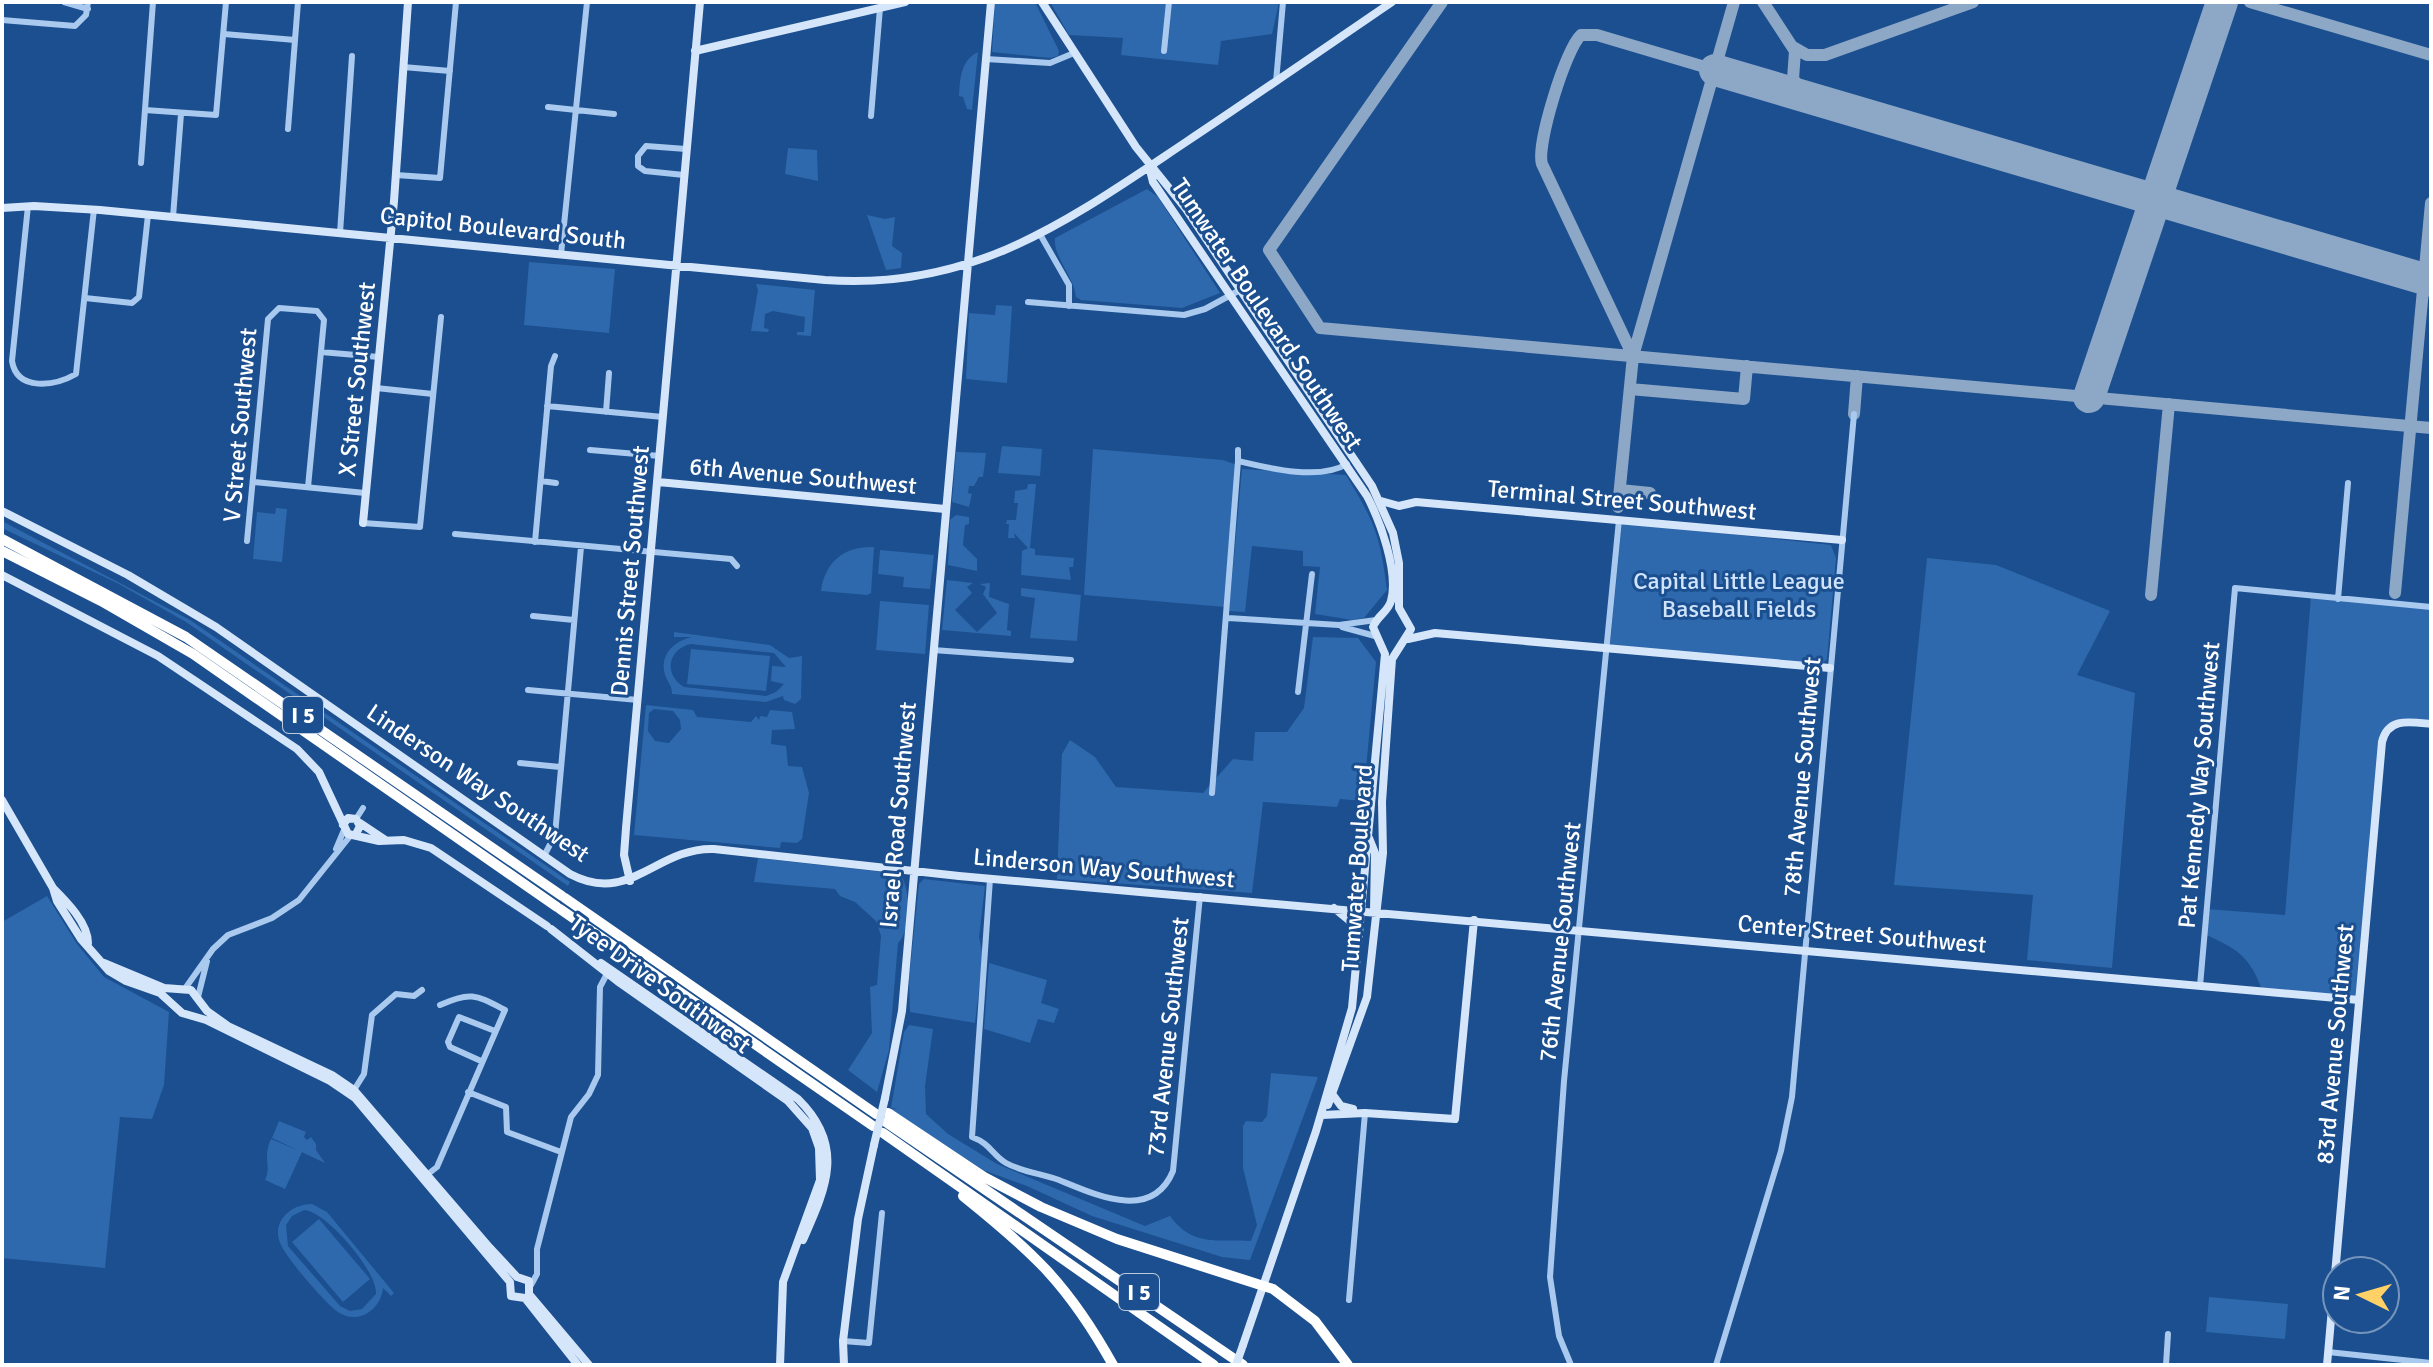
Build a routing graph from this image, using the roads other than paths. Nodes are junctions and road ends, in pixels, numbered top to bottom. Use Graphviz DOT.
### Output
graph roads {
  1 [pos="64,2"];
  2 [pos="153,2"];
  3 [pos="226,2"];
  4 [pos="298,2"];
  5 [pos="408,2"];
  6 [pos="456,2"];
  7 [pos="587,2"];
  8 [pos="700,2"];
  9 [pos="905,2"];
  10 [pos="991,2"];
  11 [pos="1042,2"];
  12 [pos="1169,2"];
  13 [pos="1283,2"];
  14 [pos="1392,2"];
  15 [pos="88,5"];
  16 [pos="880,8"];
  17 [pos="2,20"];
  18 [pos="224,34"];
  19 [pos="295,40"];
  20 [pos="695,51"];
  21 [pos="1164,51"];
  22 [pos="1074,53"];
  23 [pos="352,56"];
  24 [pos="986,59"];
  25 [pos="403,67"];
  26 [pos="450,71"];
  27 [pos="1276,82"];
  28 [pos="548,107"];
  29 [pos="145,110"];
  30 [pos="577,111"];
  31 [pos="181,114"];
  32 [pos="614,114"];
  33 [pos="871,116"];
  34 [pos="288,129"];
  35 [pos="686,149"];
  36 [pos="141,163"];
  37 [pos="1149,166"];
  38 [pos="396,175"];
  39 [pos="684,175"];
  40 [pos="31,206"];
  41 [pos="2,208"];
  42 [pos="94,209"];
  43 [pos="148,215"];
  44 [pos="173,217"];
  45 [pos="340,233"];
  46 [pos="1041,236"];
  47 [pos="391,238"];
  48 [pos="561,254"];
  49 [pos="967,264"];
  50 [pos="676,265"];
  51 [pos="1240,290"];
  52 [pos="1230,296"];
  53 [pos="85,298"];
  54 [pos="1028,302"];
  55 [pos="1069,306"];
  56 [pos="441,317"];
  57 [pos="321,352"];
  58 [pos="555,356"];
  59 [pos="379,357"];
  60 [pos="609,373"];
  61 [pos="376,388"];
  62 [pos="433,394"];
  63 [pos="547,406"];
  64 [pos="606,412"];
  65 [pos="1854,414"];
  66 [pos="663,417"];
  67 [pos="590,450"];
  68 [pos="1238,450"];
  69 [pos="660,456"];
  70 [pos="1238,461"];
  71 [pos="1347,464"];
  72 [pos="541,481"];
  73 [pos="254,482"];
  74 [pos="658,482"];
  75 [pos="556,483"];
  76 [pos="2348,483"];
  77 [pos="308,487"];
  78 [pos="365,493"];
  79 [pos="1381,501"];
  80 [pos="1399,506"];
  81 [pos="945,509"];
  82 [pos="2,511"];
  83 [pos="1619,520"];
  84 [pos="363,523"];
  85 [pos="1390,524"];
  86 [pos="455,534"];
  87 [pos="2,536"];
  88 [pos="1842,540"];
  89 [pos="247,541"];
  90 [pos="535,542"];
  91 [pos="581,547"];
  92 [pos="2,553"];
  93 [pos="651,554"];
  94 [pos="737,566"];
  95 [pos="1312,574"];
  96 [pos="2,575"];
  97 [pos="1396,584"];
  98 [pos="2338,599"];
  99 [pos="2431,607"];
  100 [pos="1383,612"];
  101 [pos="1403,614"];
  102 [pos="533,616"];
  103 [pos="1228,618"];
  104 [pos="574,620"];
  105 [pos="1376,620"];
  106 [pos="1308,624"];
  107 [pos="1410,624"];
  108 [pos="1339,625"];
  109 [pos="1435,633"];
  110 [pos="1408,639"];
  111 [pos="1378,640"];
  112 [pos="1399,647"];
  113 [pos="1606,647"];
  114 [pos="933,650"];
  115 [pos="1071,660"];
  116 [pos="1830,668"];
  117 [pos="528,690"];
  118 [pos="1298,692"];
  119 [pos="567,694"];
  120 [pos="638,700"];
  121 [pos="2431,724"];
  122 [pos="520,763"];
  123 [pos="560,767"];
  124 [pos="1212,793"];
  125 [pos="2,800"];
  126 [pos="363,808"];
  127 [pos="338,812"];
  128 [pos="356,820"];
  129 [pos="348,831"];
  130 [pos="1368,836"];
  131 [pos="384,839"];
  132 [pos="439,852"];
  133 [pos="544,856"];
  134 [pos="434,862"];
  135 [pos="914,870"];
  136 [pos="990,879"];
  137 [pos="630,881"];
  138 [pos="1200,896"];
  139 [pos="511,900"];
  140 [pos="561,902"];
  141 [pos="1334,908"];
  142 [pos="503,909"];
  143 [pos="1361,910"];
  144 [pos="1374,912"];
  145 [pos="1474,920"];
  146 [pos="547,926"];
  147 [pos="1579,930"];
  148 [pos="1358,941"];
  149 [pos="1805,949"];
  150 [pos="208,958"];
  151 [pos="104,963"];
  152 [pos="608,971"];
  153 [pos="2200,986"];
  154 [pos="184,990"];
  155 [pos="422,990"];
  156 [pos="198,998"];
  157 [pos="2359,1000"];
  158 [pos="440,1005"];
  159 [pos="176,1008"];
  160 [pos="185,1014"];
  161 [pos="495,1031"];
  162 [pos="481,1061"];
  163 [pos="354,1090"];
  164 [pos="468,1092"];
  165 [pos="1333,1095"];
  166 [pos="879,1107"];
  167 [pos="1365,1113"];
  168 [pos="1322,1115"];
  169 [pos="873,1126"];
  170 [pos="1316,1131"];
  171 [pos="561,1152"];
  172 [pos="428,1174"];
  173 [pos="882,1213"];
  174 [pos="536,1263"];
  175 [pos="517,1279"];
  176 [pos="1263,1285"];
  177 [pos="528,1292"];
  178 [pos="1349,1300"];
  179 [pos="2168,1334"];
  180 [pos="843,1341"];
  181 [pos="2328,1352"];
  182 [pos="2431,1363"];
  183 [pos="578,1365"];
  184 [pos="589,1365"];
  185 [pos="780,1365"];
  186 [pos="844,1365"];
  187 [pos="1113,1365"];
  188 [pos="1214,1365"];
  189 [pos="1236,1365"];
  190 [pos="1243,1365"];
  191 [pos="1348,1365"];
  192 [pos="1571,1365"];
  193 [pos="1716,1365"];
  194 [pos="2166,1365"];
  195 [pos="2327,1365"];
  1 -- 15 [label="street"];
  2 -- 29 [label="street"];
  3 -- 18 [label="street"];
  4 -- 19 [label="street"];
  5 -- 25 [label="street, X Street Southwest"];
  6 -- 26 [label="street"];
  7 -- 30 [label="street"];
  8 -- 20 [label="street, Dennis Street Southwest"];
  9 -- 16 [label="street"];
  10 -- 24 [label="street, Israel Road Southwest"];
  11 -- 22 [label="street"];
  12 -- 21 [label="street"];
  13 -- 27 [label="street"];
  14 -- 27 [label="street, Capitol Boulevard South"];
  15 -- 17 [label="street"];
  16 -- 20 [label="street"];
  16 -- 33 [label="street"];
  18 -- 19 [label="street"];
  18 -- 31 [label="street"];
  19 -- 34 [label="street"];
  20 -- 35 [label="street, Dennis Street Southwest"];
  22 -- 24 [label="street"];
  22 -- 37 [label="street"];
  23 -- 45 [label="street"];
  24 -- 49 [label="street, Israel Road Southwest"];
  25 -- 26 [label="street"];
  25 -- 38 [label="street, X Street Southwest"];
  26 -- 38 [label="street"];
  27 -- 37 [label="street, Capitol Boulevard South"];
  28 -- 30 [label="street"];
  29 -- 31 [label="street"];
  29 -- 36 [label="street"];
  30 -- 32 [label="street"];
  30 -- 48 [label="street"];
  31 -- 44 [label="street"];
  35 -- 39 [label="street, Dennis Street Southwest"];
  35 -- 39 [label="street"];
  37 -- 46 [label="street, Capitol Boulevard South"];
  37 -- 51 [label="street, Tumwater Boulevard Southwest"];
  37 -- 52 [label="street, Tumwater Boulevard Southwest"];
  38 -- 47 [label="street, X Street Southwest"];
  39 -- 50 [label="street, Dennis Street Southwest"];
  40 -- 41 [label="street, Capitol Boulevard South"];
  40 -- 42 [label="street, Capitol Boulevard South"];
  40 -- 53 [label="street"];
  42 -- 43 [label="street, Capitol Boulevard South"];
  42 -- 53 [label="street"];
  43 -- 44 [label="street, Capitol Boulevard South"];
  43 -- 53 [label="street"];
  44 -- 45 [label="street, Capitol Boulevard South"];
  45 -- 47 [label="street, Capitol Boulevard South"];
  46 -- 49 [label="street, Capitol Boulevard South"];
  46 -- 55 [label="street"];
  47 -- 48 [label="street, Capitol Boulevard South"];
  47 -- 59 [label="street, X Street Southwest"];
  48 -- 50 [label="street, Capitol Boulevard South"];
  49 -- 50 [label="street, Capitol Boulevard South"];
  49 -- 81 [label="street, Israel Road Southwest"];
  50 -- 66 [label="street, Dennis Street Southwest"];
  51 -- 52 [label="street"];
  51 -- 79 [label="street, Tumwater Boulevard Southwest"];
  52 -- 55 [label="street"];
  52 -- 71 [label="street, Tumwater Boulevard Southwest"];
  54 -- 55 [label="street"];
  56 -- 62 [label="street"];
  57 -- 59 [label="street"];
  57 -- 73 [label="street, V Street Southwest"];
  57 -- 77 [label="street"];
  58 -- 63 [label="street"];
  59 -- 61 [label="street, X Street Southwest"];
  60 -- 64 [label="street"];
  61 -- 62 [label="street"];
  61 -- 78 [label="street, X Street Southwest"];
  62 -- 84 [label="street"];
  63 -- 64 [label="street"];
  63 -- 72 [label="street"];
  64 -- 66 [label="street"];
  65 -- 88 [label="street, 78th Avenue Southwest"];
  66 -- 69 [label="street, Dennis Street Southwest"];
  67 -- 69 [label="street"];
  68 -- 70 [label="street"];
  69 -- 74 [label="street, Dennis Street Southwest"];
  70 -- 71 [label="street"];
  70 -- 103 [label="street"];
  71 -- 97 [label="street, Tumwater Boulevard Southwest"];
  72 -- 75 [label="street"];
  72 -- 90 [label="street"];
  73 -- 77 [label="street"];
  73 -- 89 [label="street, V Street Southwest"];
  74 -- 81 [label="street, 6th Avenue Southwest"];
  74 -- 93 [label="street, Dennis Street Southwest"];
  76 -- 98 [label="street"];
  77 -- 78 [label="street"];
  78 -- 84 [label="street, X Street Southwest"];
  79 -- 80 [label="street, Terminal Street Southwest"];
  79 -- 85 [label="street, Tumwater Boulevard Southwest"];
  80 -- 83 [label="street, Terminal Street Southwest"];
  80 -- 85 [label="street"];
  81 -- 114 [label="street, Israel Road Southwest"];
  82 -- 133 [label="street, Linderson Way Southwest"];
  83 -- 88 [label="street, Terminal Street Southwest"];
  83 -- 113 [label="street, 76th Avenue Southwest"];
  85 -- 97 [label="street, Tumwater Boulevard Southwest"];
  86 -- 90 [label="street"];
  87 -- 140 [label="highway, I 5"];
  88 -- 116 [label="street, 78th Avenue Southwest"];
  90 -- 91 [label="street"];
  91 -- 93 [label="street"];
  91 -- 104 [label="street"];
  92 -- 140 [label="highway, I 5"];
  93 -- 94 [label="street"];
  93 -- 120 [label="street, Dennis Street Southwest"];
  95 -- 106 [label="street"];
  96 -- 127 [label="street"];
  97 -- 100 [label="street"];
  97 -- 101 [label="street"];
  98 -- 99 [label="street"];
  98 -- 153 [label="street, Pat Kennedy Way Southwest"];
  100 -- 101 [label="street"];
  100 -- 105 [label="street"];
  101 -- 107 [label="street"];
  102 -- 104 [label="street"];
  103 -- 106 [label="street"];
  103 -- 124 [label="street"];
  104 -- 119 [label="street"];
  105 -- 108 [label="street"];
  105 -- 111 [label="street"];
  106 -- 108 [label="street"];
  106 -- 118 [label="street"];
  107 -- 109 [label="street"];
  107 -- 110 [label="street"];
  108 -- 111 [label="street"];
  109 -- 110 [label="street"];
  109 -- 113 [label="street"];
  110 -- 112 [label="street"];
  111 -- 112 [label="street"];
  111 -- 130 [label="street, Tumwater Boulevard"];
  112 -- 144 [label="street, Tumwater Boulevard"];
  113 -- 116 [label="street"];
  113 -- 147 [label="street, 76th Avenue Southwest"];
  114 -- 115 [label="street"];
  114 -- 135 [label="street, Israel Road Southwest"];
  116 -- 149 [label="street, 78th Avenue Southwest"];
  117 -- 119 [label="street"];
  119 -- 120 [label="street"];
  119 -- 123 [label="street"];
  120 -- 137 [label="street, Dennis Street Southwest"];
  121 -- 157 [label="street, 83rd Avenue Southwest"];
  122 -- 123 [label="street"];
  123 -- 133 [label="street"];
  125 -- 151 [label="street"];
  126 -- 128 [label="street"];
  127 -- 128 [label="street, Tyee Drive Southwest"];
  127 -- 129 [label="street"];
  128 -- 129 [label="street"];
  128 -- 129 [label="street"];
  128 -- 131 [label="street, Tyee Drive Southwest"];
  129 -- 131 [label="street, Tyee Drive Southwest"];
  129 -- 150 [label="street"];
  130 -- 143 [label="street, Tumwater Boulevard"];
  130 -- 144 [label="street"];
  131 -- 132 [label="street, Tyee Drive Southwest"];
  132 -- 134 [label="street"];
  132 -- 139 [label="street, Tyee Drive Southwest"];
  133 -- 137 [label="street, Linderson Way Southwest"];
  135 -- 136 [label="street, Linderson Way Southwest"];
  135 -- 137 [label="street, Linderson Way Southwest"];
  135 -- 166 [label="street, Israel Road Southwest"];
  136 -- 138 [label="street, Linderson Way Southwest"];
  136 -- 138 [label="street, 73rd Avenue Southwest"];
  138 -- 141 [label="street, Linderson Way Southwest"];
  139 -- 142 [label="street"];
  139 -- 146 [label="street, Tyee Drive Southwest"];
  140 -- 166 [label="highway, I 5"];
  140 -- 169 [label="highway, I 5"];
  141 -- 143 [label="street, Linderson Way Southwest"];
  141 -- 148 [label="street"];
  143 -- 144 [label="street, Center Street Southwest"];
  143 -- 148 [label="street, Tumwater Boulevard"];
  144 -- 145 [label="street, Center Street Southwest"];
  144 -- 165 [label="street, Tumwater Boulevard"];
  145 -- 147 [label="street, Center Street Southwest"];
  145 -- 167 [label="street"];
  147 -- 149 [label="street, Center Street Southwest"];
  147 -- 192 [label="street, 76th Avenue Southwest"];
  148 -- 170 [label="street, Tumwater Boulevard"];
  149 -- 153 [label="street, Center Street Southwest"];
  149 -- 193 [label="street, 78th Avenue Southwest"];
  150 -- 154 [label="street"];
  150 -- 156 [label="street"];
  151 -- 154 [label="street"];
  151 -- 159 [label="street"];
  152 -- 152 [label="street, Tyee Drive Southwest"];
  152 -- 171 [label="street"];
  152 -- 185 [label="street, Tyee Drive Southwest"];
  153 -- 157 [label="street, Center Street Southwest"];
  154 -- 156 [label="street"];
  154 -- 159 [label="street"];
  155 -- 163 [label="street"];
  156 -- 160 [label="street"];
  156 -- 163 [label="street"];
  157 -- 181 [label="street, 83rd Avenue Southwest"];
  158 -- 161 [label="street"];
  159 -- 160 [label="street"];
  160 -- 175 [label="street"];
  161 -- 162 [label="street"];
  161 -- 162 [label="street"];
  162 -- 164 [label="street"];
  163 -- 172 [label="street"];
  164 -- 171 [label="street"];
  164 -- 172 [label="street"];
  165 -- 167 [label="street"];
  165 -- 168 [label="street, Tumwater Boulevard"];
  166 -- 180 [label="street, Israel Road Southwest, bridge"];
  167 -- 168 [label="street"];
  167 -- 178 [label="street"];
  168 -- 170 [label="street, Tumwater Boulevard"];
  170 -- 176 [label="street, Tumwater Boulevard"];
  171 -- 174 [label="street"];
  172 -- 175 [label="street"];
  173 -- 180 [label="street"];
  174 -- 175 [label="street"];
  174 -- 177 [label="street"];
  175 -- 177 [label="street"];
  175 -- 177 [label="street"];
  176 -- 189 [label="street, Tumwater Boulevard, bridge"];
  176 -- 190 [label="highway, I 5"];
  176 -- 191 [label="highway"];
  177 -- 183 [label="street"];
  177 -- 184 [label="street"];
  179 -- 194 [label="street"];
  180 -- 186 [label="street, Israel Road Southwest"];
  181 -- 182 [label="street"];
  181 -- 195 [label="street, 83rd Avenue Southwest"];
  187 -- 188 [label="highway, I 5"];
}
